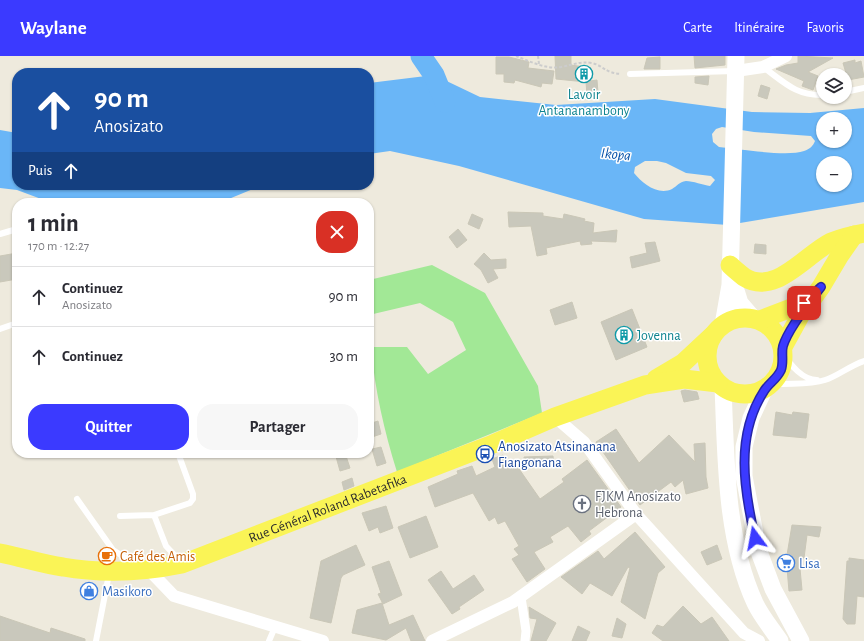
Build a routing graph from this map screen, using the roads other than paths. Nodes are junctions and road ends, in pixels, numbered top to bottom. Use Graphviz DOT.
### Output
graph roads {
  1 [pos="786,56"];
  2 [pos="763,67"];
  3 [pos="736,69"];
  4 [pos="630,74"];
  5 [pos="864,88"];
  6 [pos="852,91"];
  7 [pos="816,96"];
  8 [pos="12,230"];
  9 [pos="0,234"];
  10 [pos="859,234"];
  11 [pos="730,265"];
  12 [pos="821,287"];
  13 [pos="756,319"];
  14 [pos="12,325"];
  15 [pos="0,329"];
  16 [pos="718,329"];
  17 [pos="783,350"];
  18 [pos="864,361"];
  19 [pos="827,380"];
  20 [pos="646,385"];
  21 [pos="720,385"];
  22 [pos="769,386"];
  23 [pos="555,417"];
  24 [pos="180,458"];
  25 [pos="77,499"];
  26 [pos="154,514"];
  27 [pos="636,514"];
  28 [pos="120,516"];
  29 [pos="758,549"];
  30 [pos="0,553"];
  31 [pos="739,553"];
  32 [pos="182,564"];
  33 [pos="149,570"];
  34 [pos="110,572"];
  35 [pos="521,597"];
  36 [pos="275,627"];
  37 [pos="96,641"];
  38 [pos="269,641"];
  39 [pos="323,641"];
  40 [pos="432,641"];
  41 [pos="525,641"];
  42 [pos="759,641"];
  43 [pos="780,641"];
  44 [pos="801,641"];
  1 -- 2 [label="street"];
  2 -- 3 [label="street"];
  2 -- 7 [label="lane"];
  3 -- 4 [label="lane"];
  3 -- 11 [label="main road"];
  5 -- 6 [label="lane"];
  8 -- 9 [label="lane"];
  10 -- 11 [label="main road"];
  10 -- 12 [label="main road"];
  11 -- 13 [label="main road"];
  11 -- 16 [label="main road"];
  12 -- 13 [label="main road"];
  12 -- 17 [label="main road"];
  13 -- 16 [label="main road"];
  13 -- 17 [label="main road"];
  14 -- 15 [label="lane"];
  16 -- 20 [label="main road"];
  16 -- 21 [label="main road"];
  17 -- 19 [label="lane"];
  17 -- 22 [label="main road"];
  18 -- 19 [label="lane"];
  19 -- 22 [label="lane"];
  20 -- 21 [label="main road"];
  20 -- 23 [label="main road, Rue Général Roland Rabetafika"];
  21 -- 22 [label="main road"];
  21 -- 31 [label="main road"];
  22 -- 29 [label="main road"];
  23 -- 27 [label="street"];
  23 -- 32 [label="main road, Rue Général Roland Rabetafika"];
  24 -- 26 [label="lane"];
  25 -- 33 [label="lane"];
  26 -- 28 [label="lane"];
  26 -- 32 [label="lane"];
  27 -- 35 [label="street"];
  27 -- 42 [label="street"];
  29 -- 31 [label="street"];
  29 -- 44 [label="main road"];
  30 -- 34 [label="main road, Rue Général Roland Rabetafika"];
  31 -- 43 [label="main road"];
  32 -- 33 [label="main road, Rue Général Roland Rabetafika"];
  33 -- 34 [label="main road, Rue Général Roland Rabetafika"];
  33 -- 36 [label="street"];
  34 -- 37 [label="lane"];
  35 -- 40 [label="street"];
  35 -- 41 [label="street"];
  36 -- 38 [label="lane"];
  36 -- 39 [label="street"];
}
